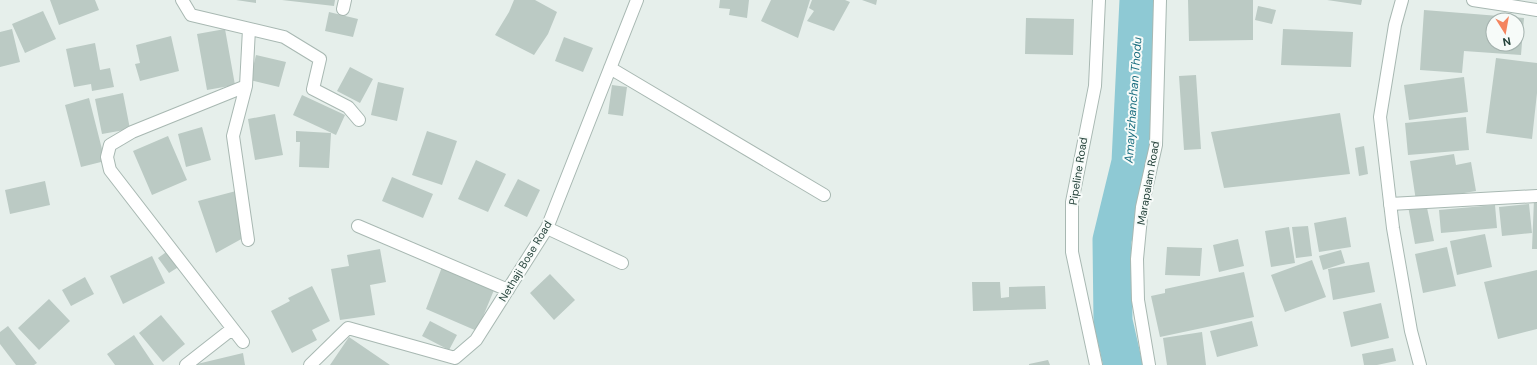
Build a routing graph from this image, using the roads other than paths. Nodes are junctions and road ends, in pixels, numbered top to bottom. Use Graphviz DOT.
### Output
graph roads {
  1 [pos="182,0"];
  2 [pos="637,0"];
  3 [pos="1099,0"];
  4 [pos="1160,0"];
  5 [pos="1402,0"];
  6 [pos="1473,0"];
  7 [pos="1537,10"];
  8 [pos="249,29"];
  9 [pos="610,68"];
  10 [pos="246,86"];
  11 [pos="358,120"];
  12 [pos="824,196"];
  13 [pos="1537,196"];
  14 [pos="1390,204"];
  15 [pos="358,226"];
  16 [pos="547,228"];
  17 [pos="248,240"];
  18 [pos="622,263"];
  19 [pos="508,290"];
  20 [pos="232,329"];
  21 [pos="243,342"];
  22 [pos="186,365"];
  23 [pos="310,365"];
  24 [pos="1096,365"];
  25 [pos="1149,365"];
  26 [pos="1420,365"];
  1 -- 8 [label="street"];
  2 -- 9 [label="street, Nethaji Bose Road"];
  3 -- 24 [label="street, Pipeline Road"];
  4 -- 25 [label="street, Marapalam Road"];
  5 -- 14 [label="street"];
  6 -- 7 [label="street"];
  8 -- 10 [label="street"];
  8 -- 11 [label="street"];
  9 -- 12 [label="street"];
  9 -- 16 [label="street, Nethaji Bose Road"];
  10 -- 17 [label="street"];
  10 -- 20 [label="street"];
  13 -- 14 [label="street"];
  14 -- 26 [label="street"];
  15 -- 19 [label="street"];
  16 -- 18 [label="street"];
  16 -- 19 [label="street, Nethaji Bose Road"];
  19 -- 23 [label="street, Nethaji Bose Road"];
  20 -- 21 [label="street"];
  20 -- 22 [label="street"];
}
